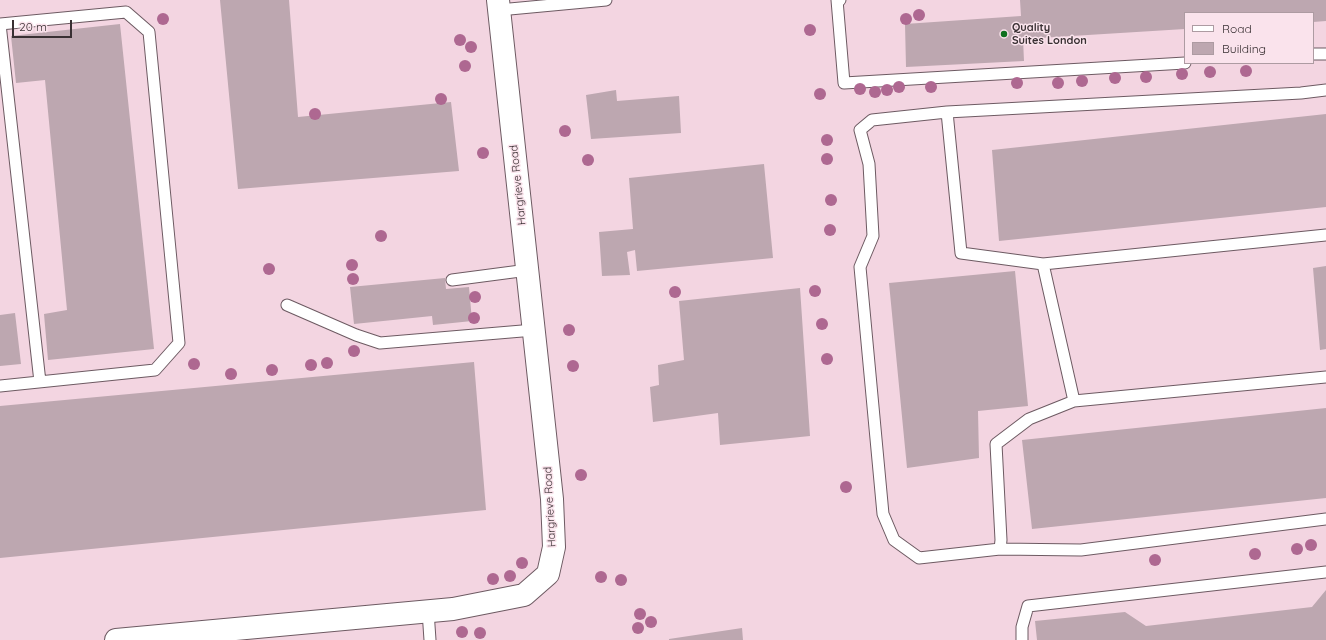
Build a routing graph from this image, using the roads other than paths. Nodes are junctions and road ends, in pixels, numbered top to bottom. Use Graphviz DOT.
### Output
graph roads {
  1 [pos="606,0"];
  2 [pos="840,0"];
  3 [pos="499,5"];
  4 [pos="0,24"];
  5 [pos="1314,54"];
  6 [pos="1326,54"];
  7 [pos="1184,63"];
  8 [pos="1326,90"];
  9 [pos="947,112"];
  10 [pos="1326,235"];
  11 [pos="1043,264"];
  12 [pos="528,270"];
  13 [pos="452,280"];
  14 [pos="287,305"];
  15 [pos="534,330"];
  16 [pos="1326,377"];
  17 [pos="40,382"];
  18 [pos="0,386"];
  19 [pos="1074,401"];
  20 [pos="1326,519"];
  21 [pos="1000,549"];
  22 [pos="1326,572"];
  23 [pos="428,611"];
  24 [pos="239,634"];
  25 [pos="150,638"];
  26 [pos="116,640"];
  27 [pos="430,640"];
  28 [pos="1022,640"];
  1 -- 3 [label="lane"];
  2 -- 7 [label="lane"];
  3 -- 12 [label="street, Hargrieve Road"];
  4 -- 17 [label="lane"];
  4 -- 17 [label="lane"];
  5 -- 6 [label="lane"];
  8 -- 9 [label="lane"];
  9 -- 11 [label="lane"];
  9 -- 21 [label="lane"];
  10 -- 11 [label="lane"];
  11 -- 19 [label="lane"];
  12 -- 13 [label="lane"];
  12 -- 15 [label="street, Hargrieve Road"];
  14 -- 15 [label="lane"];
  15 -- 23 [label="street, Hargrieve Road"];
  16 -- 19 [label="lane"];
  17 -- 18 [label="lane"];
  19 -- 21 [label="lane"];
  20 -- 21 [label="lane"];
  22 -- 28 [label="lane"];
  23 -- 24 [label="street, Hargrieve Road"];
  23 -- 27 [label="lane"];
  24 -- 25 [label="street, Hargrieve Road"];
  25 -- 26 [label="street, Hargrieve Road"];
}
